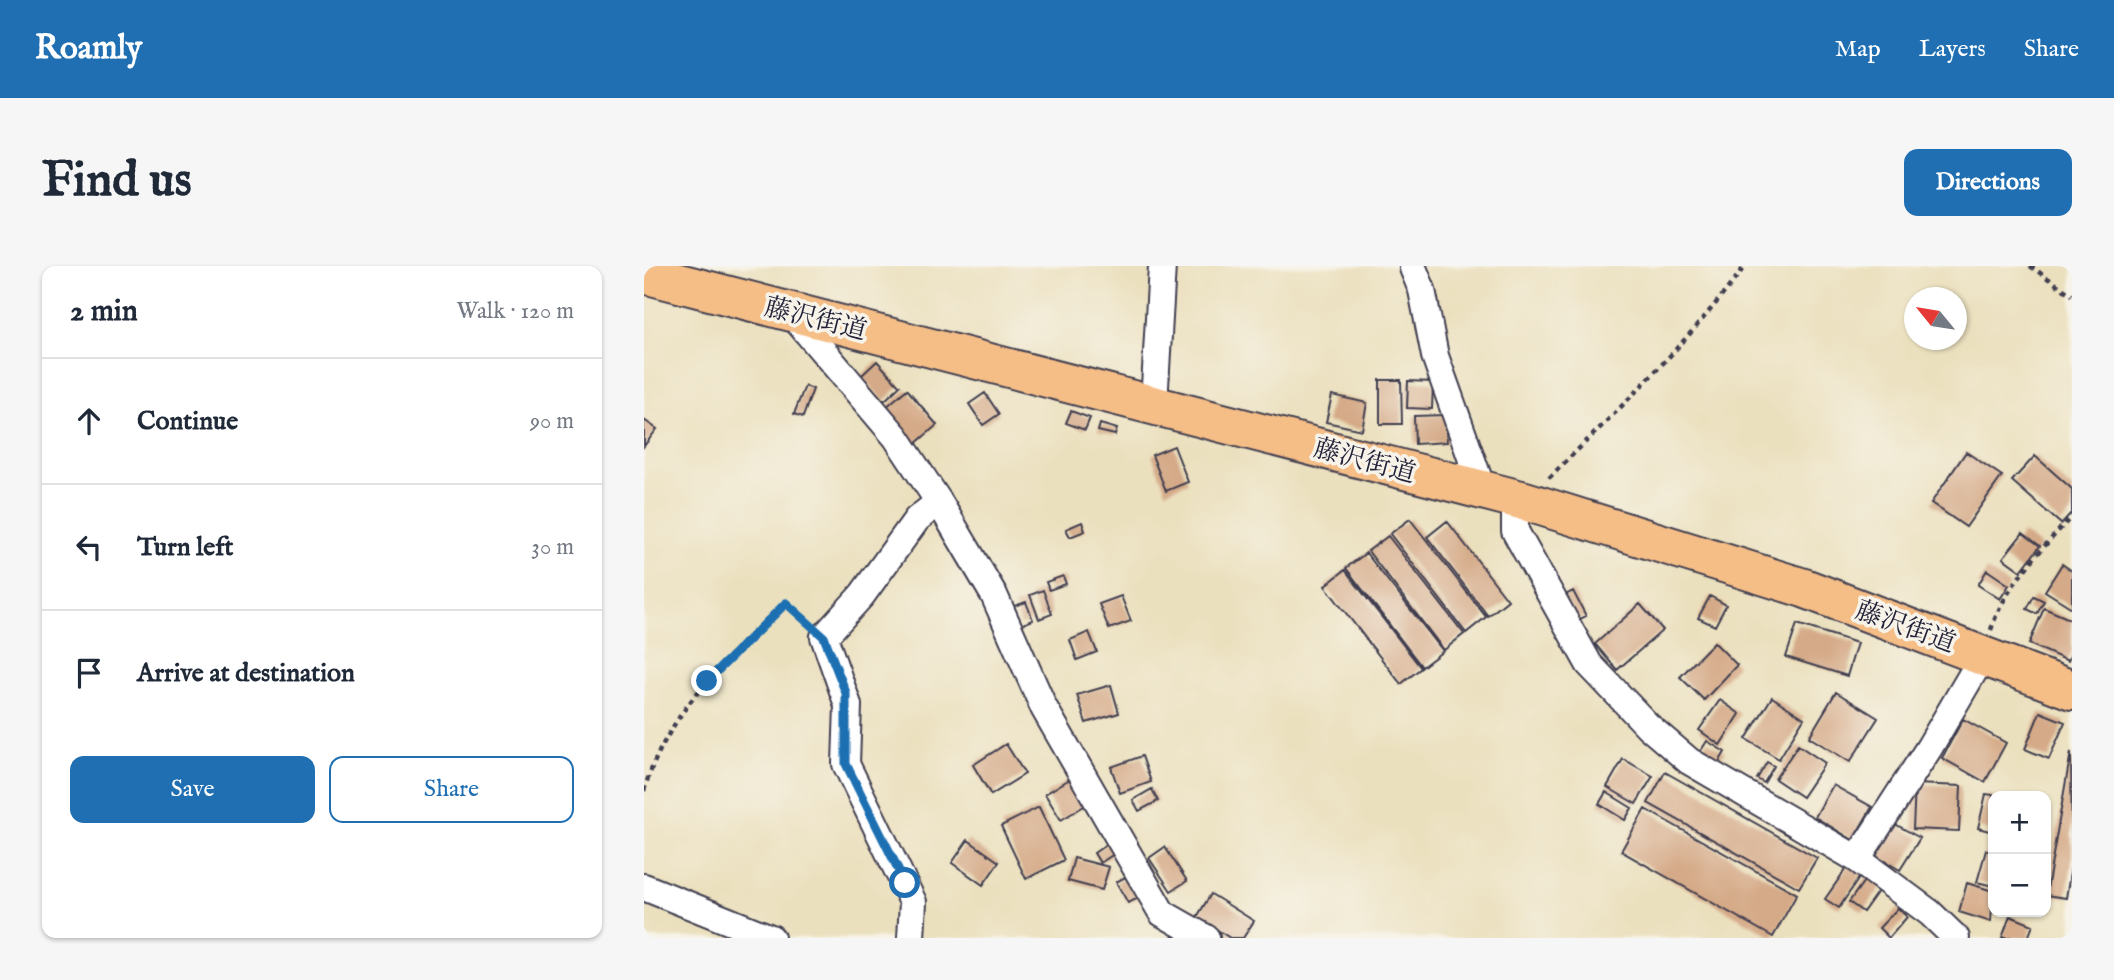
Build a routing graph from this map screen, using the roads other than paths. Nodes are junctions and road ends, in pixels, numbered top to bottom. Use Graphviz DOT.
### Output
graph roads {
  1 [pos="1162,266"];
  2 [pos="1413,268"];
  3 [pos="644,274"];
  4 [pos="789,311"];
  5 [pos="1154,404"];
  6 [pos="1508,497"];
  7 [pos="939,502"];
  8 [pos="1983,654"];
  9 [pos="2072,690"];
  10 [pos="1857,859"];
  11 [pos="644,887"];
  12 [pos="771,938"];
  13 [pos="911,938"];
  14 [pos="1206,938"];
  15 [pos="1956,938"];
  1 -- 5 [label="street"];
  2 -- 6 [label="street"];
  3 -- 4 [label="highway, 藤沢街道"];
  4 -- 5 [label="highway, 藤沢街道"];
  4 -- 7 [label="street"];
  5 -- 6 [label="highway, 藤沢街道"];
  6 -- 8 [label="highway, 藤沢街道"];
  6 -- 10 [label="street"];
  7 -- 13 [label="street"];
  7 -- 14 [label="street"];
  8 -- 9 [label="highway, 藤沢街道"];
  8 -- 10 [label="street"];
  10 -- 15 [label="street"];
  11 -- 12 [label="street"];
}
